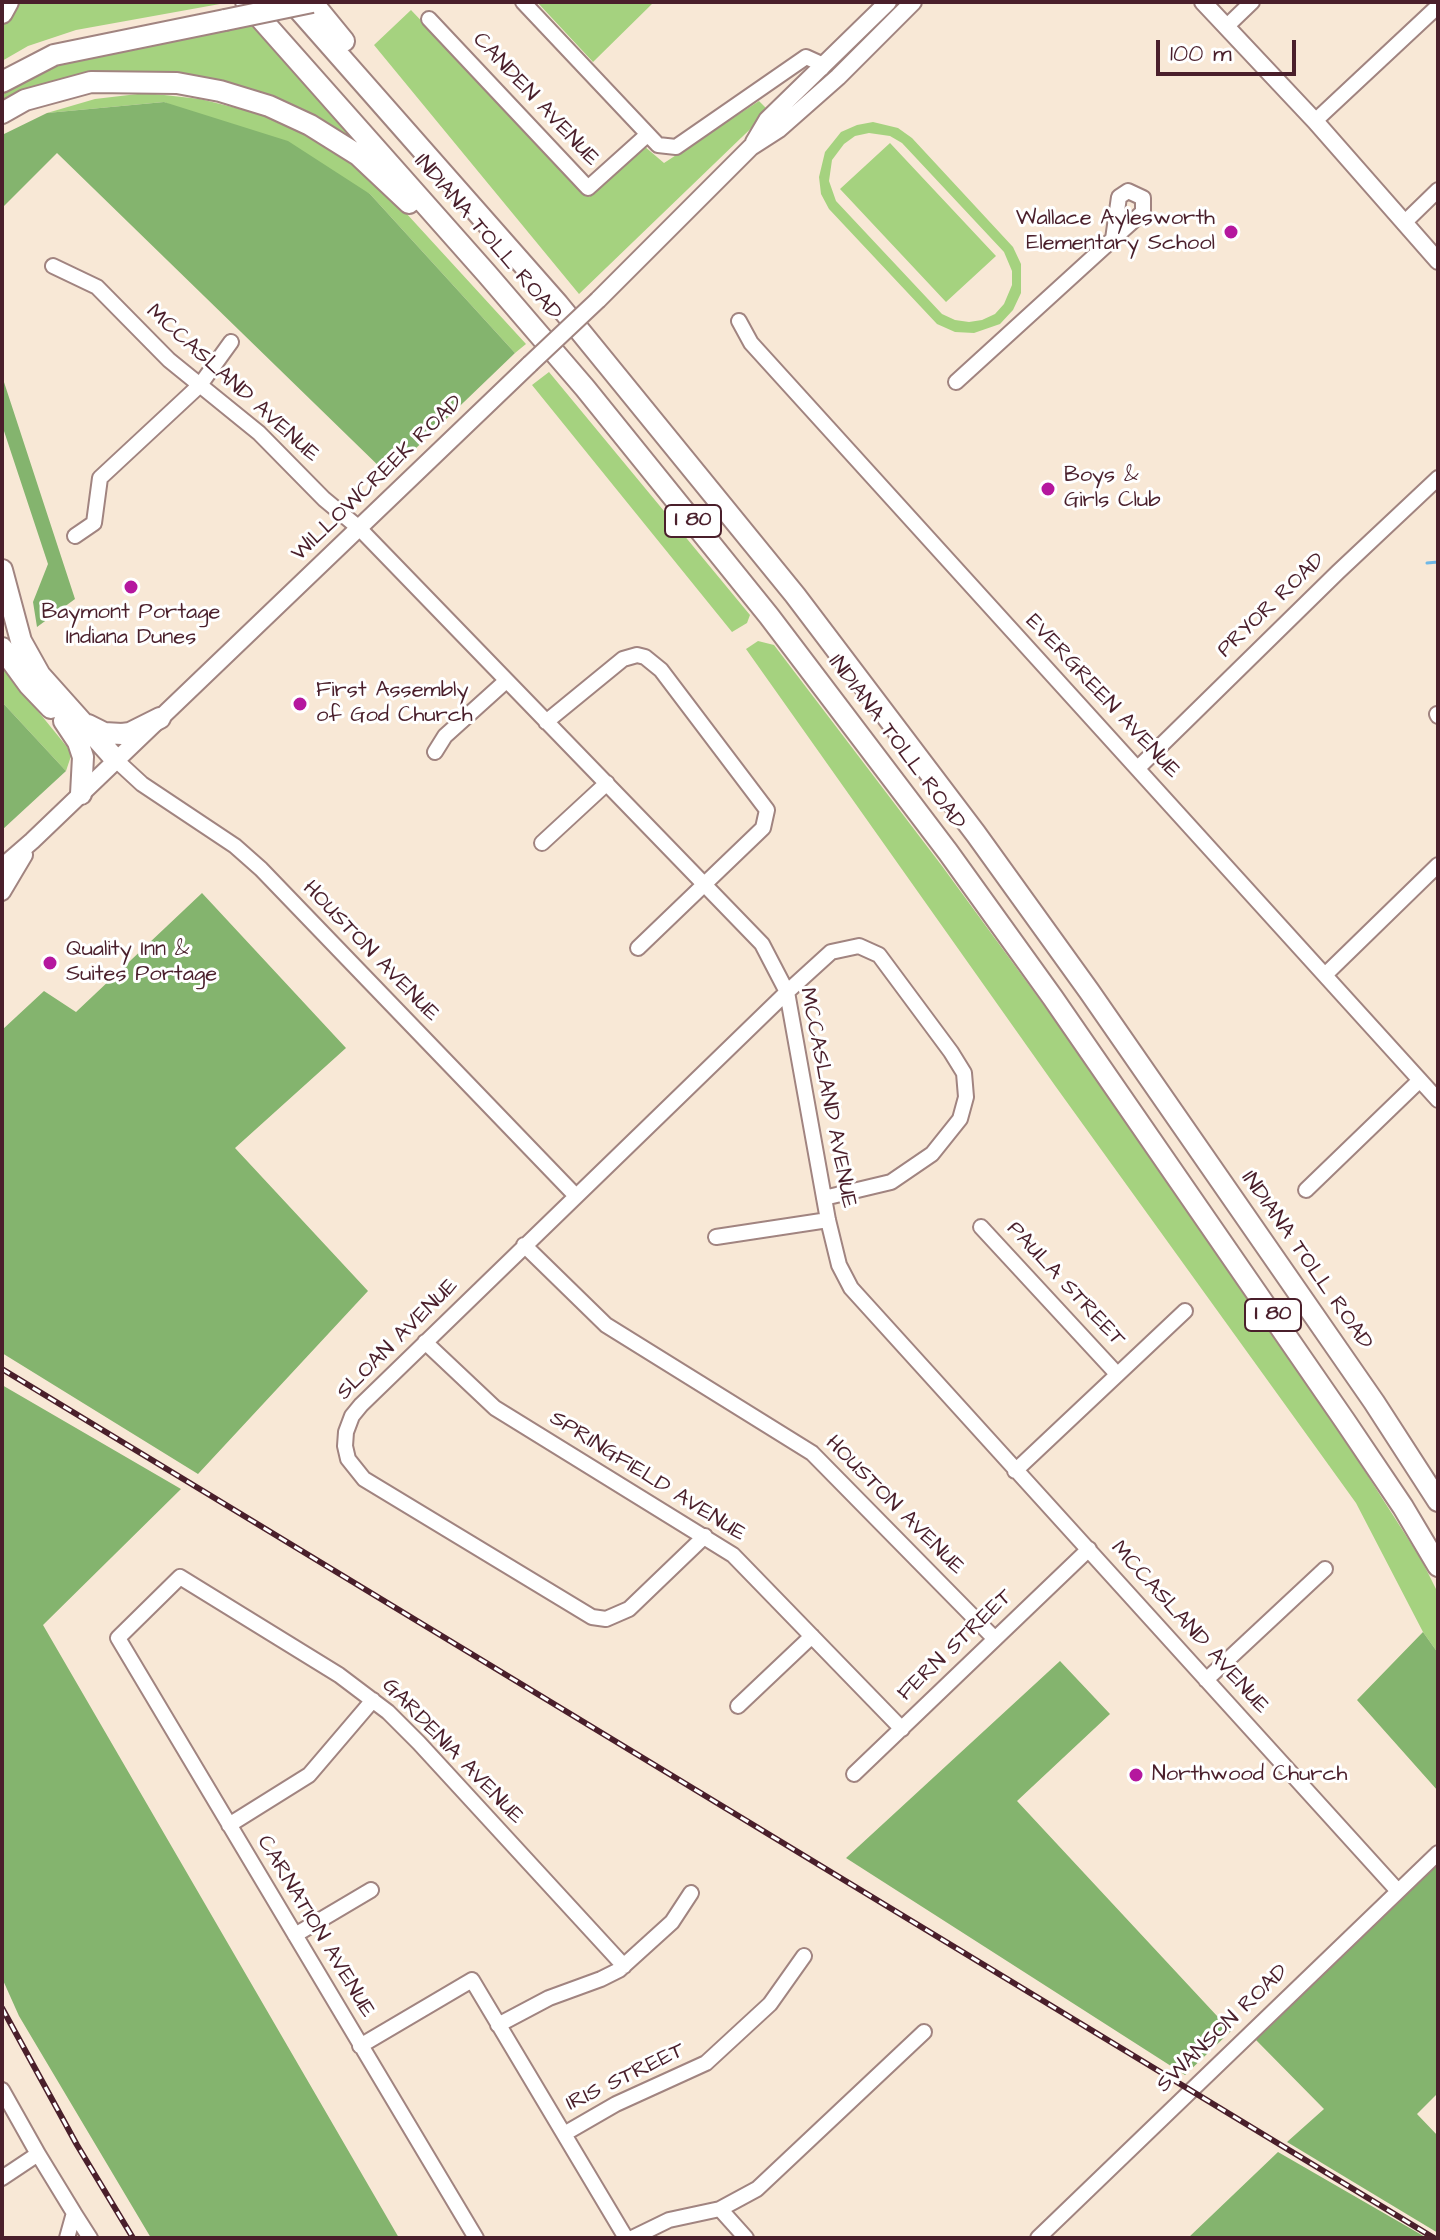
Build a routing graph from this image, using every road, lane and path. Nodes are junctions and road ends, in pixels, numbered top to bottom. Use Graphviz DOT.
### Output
graph roads {
  1 [pos="8,2"];
  2 [pos="246,2"];
  3 [pos="266,2"];
  4 [pos="292,2"];
  5 [pos="312,2"];
  6 [pos="523,2"];
  7 [pos="888,2"];
  8 [pos="913,2"];
  9 [pos="1203,2"];
  10 [pos="1252,2"];
  11 [pos="1438,6"];
  12 [pos="2,13"];
  13 [pos="221,16"];
  14 [pos="429,19"];
  15 [pos="1226,27"];
  16 [pos="822,68"];
  17 [pos="2,71"];
  18 [pos="2,82"];
  19 [pos="2,113"];
  20 [pos="1315,121"];
  21 [pos="647,135"];
  22 [pos="751,147"];
  23 [pos="1438,190"];
  24 [pos="478,211"];
  25 [pos="1404,223"];
  26 [pos="1113,239"];
  27 [pos="1438,261"];
  28 [pos="53,266"];
  29 [pos="487,274"];
  30 [pos="739,321"];
  31 [pos="231,342"];
  32 [pos="956,382"];
  33 [pos="200,385"];
  34 [pos="1438,478"];
  35 [pos="359,528"];
  36 [pos="75,536"];
  37 [pos="2,570"];
  38 [pos="2,605"];
  39 [pos="11,645"];
  40 [pos="506,681"];
  41 [pos="69,718"];
  42 [pos="160,718"];
  43 [pos="546,722"];
  44 [pos="435,752"];
  45 [pos="116,760"];
  46 [pos="1138,768"];
  47 [pos="607,783"];
  48 [pos="81,794"];
  49 [pos="32,841"];
  50 [pos="542,843"];
  51 [pos="2,855"];
  52 [pos="1438,865"];
  53 [pos="2,867"];
  54 [pos="706,884"];
  55 [pos="2,892"];
  56 [pos="638,948"];
  57 [pos="1326,974"];
  58 [pos="787,992"];
  59 [pos="1420,1080"];
  60 [pos="1438,1100"];
  61 [pos="1306,1190"];
  62 [pos="575,1195"];
  63 [pos="824,1198"];
  64 [pos="828,1220"];
  65 [pos="981,1227"];
  66 [pos="716,1237"];
  67 [pos="524,1245"];
  68 [pos="1185,1311"];
  69 [pos="425,1342"];
  70 [pos="1117,1374"];
  71 [pos="1015,1471"];
  72 [pos="1438,1501"];
  73 [pos="705,1536"];
  74 [pos="1089,1549"];
  75 [pos="1438,1566"];
  76 [pos="1325,1569"];
  77 [pos="180,1577"];
  78 [pos="812,1636"];
  79 [pos="995,1639"];
  80 [pos="1206,1680"];
  81 [pos="373,1700"];
  82 [pos="738,1706"];
  83 [pos="902,1729"];
  84 [pos="854,1774"];
  85 [pos="229,1825"];
  86 [pos="1438,1853"];
  87 [pos="371,1890"];
  88 [pos="1397,1890"];
  89 [pos="691,1893"];
  90 [pos="295,1935"];
  91 [pos="804,1956"];
  92 [pos="624,1966"];
  93 [pos="498,2025"];
  94 [pos="924,2032"];
  95 [pos="360,2046"];
  96 [pos="4,2099"];
  97 [pos="564,2134"];
  98 [pos="35,2149"];
  99 [pos="2,2178"];
  100 [pos="720,2209"];
  101 [pos="74,2213"];
  102 [pos="67,2238"];
  103 [pos="90,2238"];
  104 [pos="476,2238"];
  105 [pos="626,2238"];
  106 [pos="632,2238"];
  107 [pos="746,2238"];
  108 [pos="1038,2238"];
  1 -- 12 [label="highway"];
  2 -- 29 [label="highway, INDIANA TOLL ROAD / I 80"];
  3 -- 13 [label="highway"];
  4 -- 24 [label="highway, INDIANA TOLL ROAD / I 80"];
  5 -- 13 [label="highway, bridge"];
  5 -- 24 [label="highway"];
  6 -- 21 [label="street"];
  7 -- 16 [label="main road, WILLOWCREEK ROAD"];
  8 -- 22 [label="main road, WILLOWCREEK ROAD"];
  9 -- 15 [label="main road"];
  10 -- 15 [label="street"];
  11 -- 20 [label="street"];
  13 -- 17 [label="highway"];
  13 -- 18 [label="highway"];
  14 -- 21 [label="street, CANDEN AVENUE"];
  15 -- 20 [label="main road"];
  16 -- 21 [label="street"];
  16 -- 22 [label="main road, WILLOWCREEK ROAD"];
  19 -- 29 [label="highway"];
  20 -- 25 [label="main road"];
  22 -- 35 [label="main road, WILLOWCREEK ROAD, bridge"];
  23 -- 25 [label="street"];
  24 -- 72 [label="highway, INDIANA TOLL ROAD / I 80"];
  25 -- 27 [label="main road"];
  26 -- 32 [label="street"];
  28 -- 33 [label="street, MCCASLAND AVENUE"];
  29 -- 75 [label="highway, INDIANA TOLL ROAD / I 80"];
  30 -- 46 [label="street, EVERGREEN AVENUE"];
  31 -- 33 [label="street"];
  33 -- 35 [label="street, MCCASLAND AVENUE"];
  33 -- 36 [label="street"];
  34 -- 46 [label="street, PRYOR ROAD"];
  35 -- 40 [label="street, MCCASLAND AVENUE"];
  35 -- 42 [label="main road, WILLOWCREEK ROAD"];
  37 -- 39 [label="highway"];
  38 -- 39 [label="highway"];
  39 -- 41 [label="highway"];
  40 -- 43 [label="street, MCCASLAND AVENUE"];
  40 -- 44 [label="street"];
  41 -- 42 [label="highway"];
  41 -- 45 [label="highway"];
  41 -- 48 [label="highway"];
  42 -- 45 [label="main road, WILLOWCREEK ROAD"];
  43 -- 47 [label="street, MCCASLAND AVENUE"];
  43 -- 54 [label="street"];
  45 -- 48 [label="main road, WILLOWCREEK ROAD"];
  45 -- 62 [label="street, HOUSTON AVENUE"];
  46 -- 57 [label="street, EVERGREEN AVENUE"];
  47 -- 50 [label="street"];
  47 -- 54 [label="street, MCCASLAND AVENUE"];
  48 -- 49 [label="main road, WILLOWCREEK ROAD"];
  49 -- 51 [label="main road"];
  49 -- 53 [label="main road"];
  49 -- 55 [label="main road"];
  52 -- 57 [label="street"];
  54 -- 56 [label="street"];
  54 -- 58 [label="street, MCCASLAND AVENUE"];
  57 -- 59 [label="street, EVERGREEN AVENUE"];
  58 -- 62 [label="street, SLOAN AVENUE"];
  58 -- 63 [label="street, MCCASLAND AVENUE"];
  58 -- 63 [label="street, SLOAN AVENUE"];
  59 -- 60 [label="street, EVERGREEN AVENUE"];
  59 -- 61 [label="street"];
  62 -- 67 [label="street, SLOAN AVENUE"];
  63 -- 64 [label="street, MCCASLAND AVENUE"];
  64 -- 66 [label="street"];
  64 -- 71 [label="street, MCCASLAND AVENUE"];
  65 -- 70 [label="street, PAULA STREET"];
  67 -- 69 [label="street, SLOAN AVENUE"];
  67 -- 79 [label="street, HOUSTON AVENUE"];
  68 -- 70 [label="street"];
  69 -- 73 [label="street, SPRINGFIELD AVENUE"];
  69 -- 73 [label="street, SLOAN AVENUE"];
  70 -- 71 [label="street"];
  71 -- 74 [label="street, MCCASLAND AVENUE"];
  73 -- 78 [label="street, SPRINGFIELD AVENUE"];
  74 -- 79 [label="street, FERN STREET"];
  74 -- 80 [label="street, MCCASLAND AVENUE"];
  76 -- 80 [label="street"];
  77 -- 81 [label="street, GARDENIA AVENUE"];
  77 -- 85 [label="street, CARNATION AVENUE"];
  78 -- 82 [label="street"];
  78 -- 83 [label="street, SPRINGFIELD AVENUE"];
  79 -- 83 [label="street, FERN STREET"];
  80 -- 88 [label="street, MCCASLAND AVENUE"];
  81 -- 85 [label="street"];
  81 -- 92 [label="street, GARDENIA AVENUE"];
  83 -- 84 [label="street, FERN STREET"];
  85 -- 90 [label="street, CARNATION AVENUE"];
  86 -- 88 [label="street, SWANSON ROAD"];
  87 -- 90 [label="street"];
  88 -- 108 [label="street, SWANSON ROAD"];
  89 -- 92 [label="street"];
  90 -- 95 [label="street, CARNATION AVENUE"];
  91 -- 97 [label="street, IRIS STREET"];
  92 -- 93 [label="street"];
  93 -- 95 [label="street"];
  93 -- 97 [label="street"];
  94 -- 100 [label="street"];
  95 -- 104 [label="street, CARNATION AVENUE"];
  96 -- 98 [label="street"];
  97 -- 105 [label="street"];
  98 -- 99 [label="street"];
  98 -- 101 [label="street"];
  100 -- 106 [label="street"];
  100 -- 107 [label="street"];
  101 -- 102 [label="street"];
  101 -- 103 [label="street"];
}
